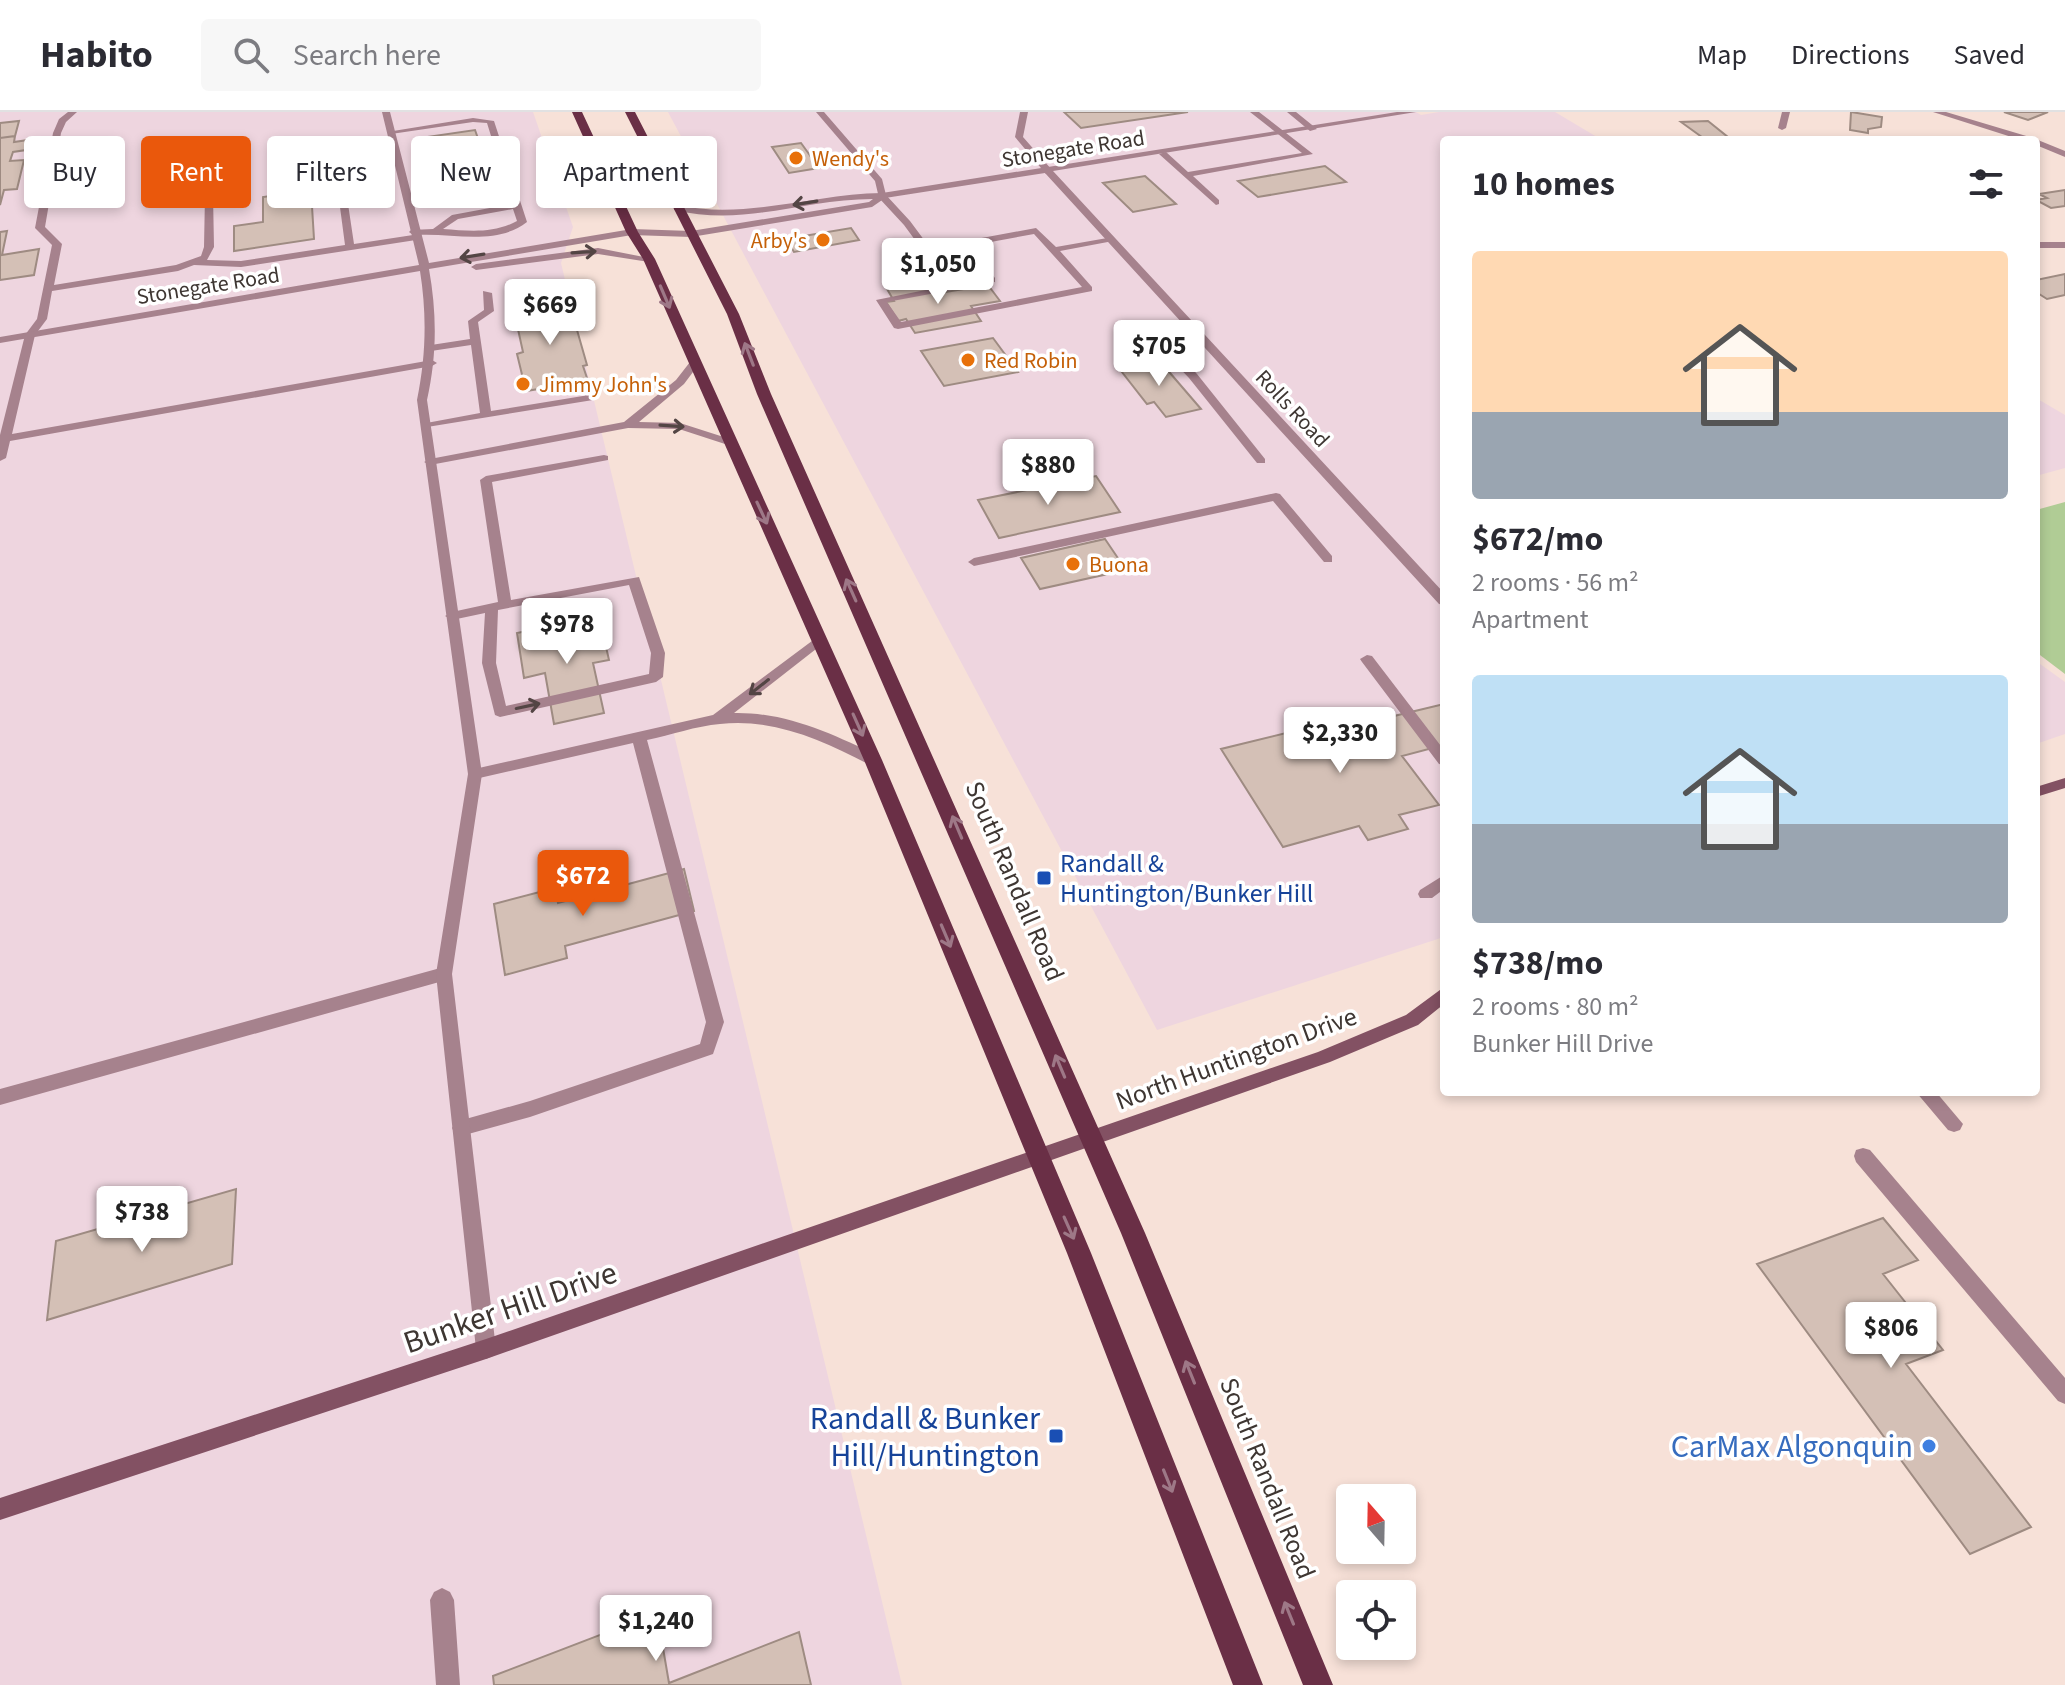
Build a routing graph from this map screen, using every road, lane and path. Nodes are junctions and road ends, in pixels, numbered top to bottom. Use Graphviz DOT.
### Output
graph roads {
  1 [pos="73,112"];
  2 [pos="386,112"];
  3 [pos="577,112"];
  4 [pos="630,112"];
  5 [pos="820,112"];
  6 [pos="1024,112"];
  7 [pos="1254,112"];
  8 [pos="1291,112"];
  9 [pos="1412,112"];
  10 [pos="1786,112"];
  11 [pos="1941,112"];
  12 [pos="1782,128"];
  13 [pos="1313,129"];
  14 [pos="391,132"];
  15 [pos="1283,134"];
  16 [pos="495,136"];
  17 [pos="642,136"];
  18 [pos="2017,136"];
  19 [pos="2040,144"];
  20 [pos="1163,154"];
  21 [pos="2065,154"];
  22 [pos="1049,172"];
  23 [pos="1186,175"];
  24 [pos="882,196"];
  25 [pos="1216,202"];
  26 [pos="209,208"];
  27 [pos="344,208"];
  28 [pos="506,208"];
  29 [pos="518,208"];
  30 [pos="677,208"];
  31 [pos="437,229"];
  32 [pos="632,232"];
  33 [pos="415,234"];
  34 [pos="691,234"];
  35 [pos="1110,239"];
  36 [pos="2040,245"];
  37 [pos="2065,245"];
  38 [pos="350,247"];
  39 [pos="1053,250"];
  40 [pos="649,259"];
  41 [pos="197,263"];
  42 [pos="940,268"];
  43 [pos="423,269"];
  44 [pos="48,289"];
  45 [pos="487,293"];
  46 [pos="1152,333"];
  47 [pos="30,335"];
  48 [pos="0,340"];
  49 [pos="476,341"];
  50 [pos="432,356"];
  51 [pos="694,364"];
  52 [pos="589,398"];
  53 [pos="486,415"];
  54 [pos="628,425"];
  55 [pos="425,426"];
  56 [pos="2,439"];
  57 [pos="729,442"];
  58 [pos="0,458"];
  59 [pos="604,458"];
  60 [pos="1261,461"];
  61 [pos="430,462"];
  62 [pos="1328,559"];
  63 [pos="974,562"];
  64 [pos="1440,597"];
  65 [pos="499,607"];
  66 [pos="452,616"];
  67 [pos="820,639"];
  68 [pos="1367,659"];
  69 [pos="718,719"];
  70 [pos="639,737"];
  71 [pos="1440,755"];
  72 [pos="873,760"];
  73 [pos="475,774"];
  74 [pos="2065,783"];
  75 [pos="2040,791"];
  76 [pos="1440,884"];
  77 [pos="1426,894"];
  78 [pos="444,974"];
  79 [pos="1440,997"];
  80 [pos="1929,1096"];
  81 [pos="0,1097"];
  82 [pos="1954,1124"];
  83 [pos="461,1128"];
  84 [pos="1091,1137"];
  85 [pos="1863,1156"];
  86 [pos="1037,1157"];
  87 [pos="486,1349"];
  88 [pos="2065,1394"];
  89 [pos="0,1509"];
  90 [pos="442,1600"];
  91 [pos="448,1685"];
  92 [pos="1248,1685"];
  93 [pos="1318,1685"];
  1 -- 44 [label="street"];
  2 -- 14 [label="street"];
  3 -- 32 [label="main road"];
  4 -- 17 [label="main road, South Randall Road"];
  5 -- 24 [label="street"];
  6 -- 22 [label="street, Rolls Road"];
  7 -- 15 [label="street"];
  8 -- 13 [label="street"];
  9 -- 13 [label="street, Stonegate Road"];
  10 -- 12 [label="street"];
  11 -- 18 [label="street"];
  13 -- 15 [label="street, Stonegate Road"];
  14 -- 16 [label="street"];
  14 -- 33 [label="street"];
  15 -- 20 [label="street, Stonegate Road"];
  15 -- 23 [label="street"];
  19 -- 21 [label="street"];
  20 -- 22 [label="street, Stonegate Road"];
  20 -- 23 [label="street"];
  22 -- 24 [label="street, Stonegate Road"];
  22 -- 35 [label="street, Rolls Road"];
  23 -- 25 [label="street"];
  24 -- 30 [label="street, Stonegate Road, one-way"];
  24 -- 34 [label="street, Stonegate Road"];
  24 -- 42 [label="street"];
  26 -- 41 [label="street"];
  27 -- 38 [label="street"];
  28 -- 31 [label="street"];
  29 -- 31 [label="street"];
  30 -- 34 [label="main road, South Randall Road"];
  31 -- 33 [label="street"];
  32 -- 34 [label="street, Stonegate Road"];
  32 -- 40 [label="main road"];
  32 -- 43 [label="street, Stonegate Road, one-way"];
  33 -- 38 [label="street"];
  33 -- 43 [label="street"];
  84 -- 34 [label="main road, South Randall Road, one-way"];
  35 -- 39 [label="street"];
  35 -- 64 [label="street, Rolls Road"];
  36 -- 37 [label="street"];
  38 -- 41 [label="street"];
  39 -- 39 [label="street"];
  43 -- 40 [label="street, Stonegate Road, one-way"];
  40 -- 51 [label="main road, one-way"];
  41 -- 44 [label="street"];
  43 -- 47 [label="street, Stonegate Road"];
  43 -- 50 [label="street"];
  44 -- 47 [label="street"];
  45 -- 49 [label="street"];
  46 -- 60 [label="street"];
  47 -- 48 [label="street, Stonegate Road"];
  47 -- 56 [label="street"];
  49 -- 50 [label="street"];
  49 -- 53 [label="street"];
  50 -- 55 [label="street"];
  50 -- 56 [label="street"];
  51 -- 54 [label="street"];
  51 -- 57 [label="main road"];
  52 -- 53 [label="street"];
  53 -- 55 [label="street"];
  54 -- 57 [label="street, one-way"];
  54 -- 61 [label="street"];
  55 -- 61 [label="street"];
  56 -- 58 [label="street"];
  57 -- 67 [label="main road, one-way"];
  59 -- 65 [label="street"];
  61 -- 66 [label="street"];
  62 -- 63 [label="street"];
  65 -- 65 [label="street, one-way"];
  65 -- 66 [label="street"];
  66 -- 73 [label="street"];
  67 -- 69 [label="street, one-way"];
  67 -- 72 [label="main road, one-way"];
  68 -- 71 [label="street"];
  69 -- 70 [label="street"];
  69 -- 72 [label="street"];
  70 -- 73 [label="street"];
  70 -- 83 [label="street"];
  72 -- 86 [label="main road, one-way"];
  73 -- 78 [label="street"];
  74 -- 75 [label="street"];
  76 -- 77 [label="street"];
  78 -- 81 [label="street"];
  78 -- 83 [label="street"];
  79 -- 84 [label="street, North Huntington Drive"];
  80 -- 82 [label="street"];
  83 -- 87 [label="street"];
  84 -- 86 [label="street, North Huntington Drive"];
  93 -- 84 [label="main road, South Randall Road, one-way"];
  85 -- 88 [label="street"];
  86 -- 87 [label="street, Bunker Hill Drive"];
  86 -- 92 [label="main road, one-way"];
  87 -- 89 [label="street, Bunker Hill Drive"];
  90 -- 91 [label="street"];
}
